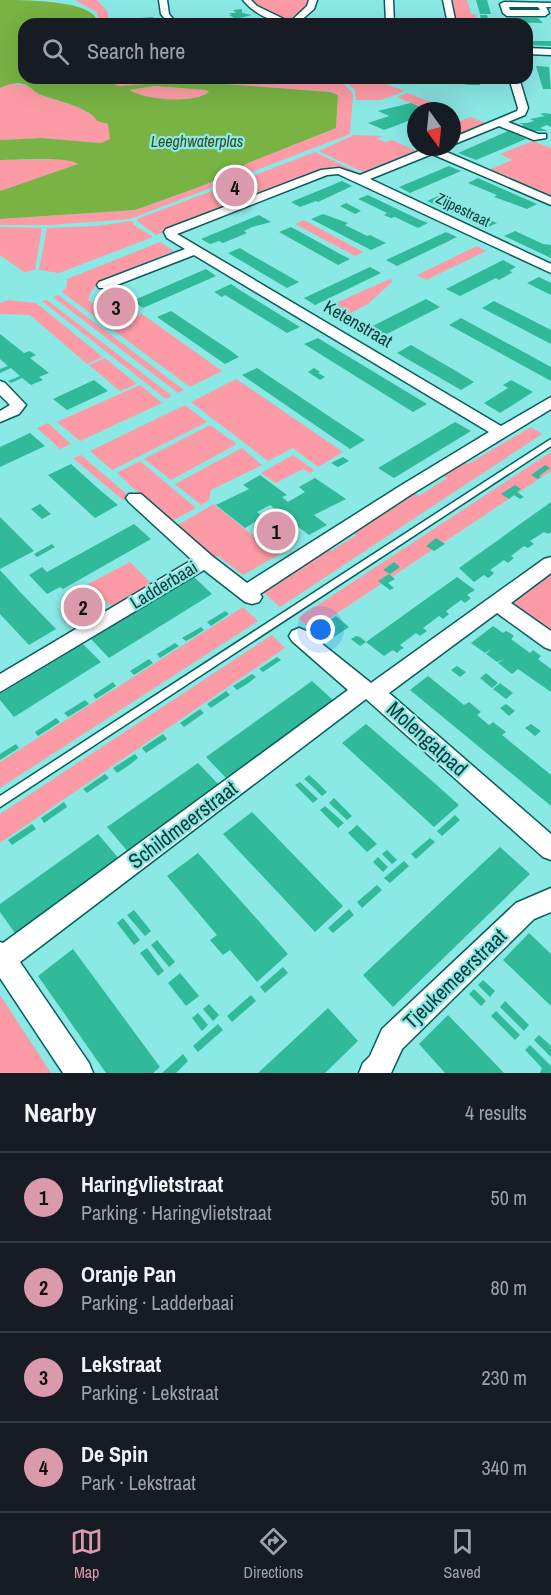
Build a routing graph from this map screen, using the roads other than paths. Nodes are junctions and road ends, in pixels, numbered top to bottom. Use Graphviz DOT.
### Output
graph roads {
  1 [pos="163,0"];
  2 [pos="247,0"];
  3 [pos="313,0"];
  4 [pos="389,0"];
  5 [pos="447,0"];
  6 [pos="541,5"];
  7 [pos="551,5"];
  8 [pos="168,18"];
  9 [pos="276,18"];
  10 [pos="298,18"];
  11 [pos="390,18"];
  12 [pos="451,18"];
  13 [pos="533,51"];
  14 [pos="551,52"];
  15 [pos="516,84"];
  16 [pos="495,124"];
  17 [pos="542,136"];
  18 [pos="461,138"];
  19 [pos="416,156"];
  20 [pos="453,156"];
  21 [pos="360,179"];
  22 [pos="551,201"];
  23 [pos="195,250"];
  24 [pos="551,269"];
  25 [pos="104,285"];
  26 [pos="0,386"];
  27 [pos="551,402"];
  28 [pos="0,417"];
  29 [pos="500,432"];
  30 [pos="551,442"];
  31 [pos="135,498"];
  32 [pos="205,561"];
  33 [pos="551,564"];
  34 [pos="498,603"];
  35 [pos="299,636"];
  36 [pos="551,642"];
  37 [pos="0,684"];
  38 [pos="369,691"];
  39 [pos="0,802"];
  40 [pos="551,849"];
  41 [pos="551,900"];
  42 [pos="2,957"];
  43 [pos="79,1073"];
  44 [pos="373,1073"];
  1 -- 8 [label="street"];
  2 -- 9 [label="street"];
  3 -- 10 [label="street"];
  4 -- 11 [label="street"];
  5 -- 12 [label="street"];
  6 -- 7 [label="street"];
  13 -- 14 [label="street"];
  15 -- 16 [label="street"];
  16 -- 17 [label="street"];
  16 -- 18 [label="street"];
  19 -- 21 [label="street"];
  20 -- 22 [label="street"];
  21 -- 23 [label="street, Zijpestraat"];
  21 -- 24 [label="street, Zijpestraat"];
  23 -- 25 [label="street"];
  23 -- 29 [label="street, Ketenstraat"];
  26 -- 28 [label="street"];
  27 -- 29 [label="street"];
  29 -- 32 [label="street"];
  30 -- 39 [label="lane"];
  31 -- 32 [label="street"];
  32 -- 37 [label="street, Ladderbaai"];
  33 -- 34 [label="street, Schildmeerstraat"];
  34 -- 36 [label="street"];
  34 -- 38 [label="street, Schildmeerstraat"];
  35 -- 38 [label="street, Molengatpad"];
  38 -- 40 [label="street, Molengatpad"];
  38 -- 42 [label="street, Schildmeerstraat"];
  41 -- 44 [label="street, Tjeukemeerstraat"];
  42 -- 43 [label="street"];
}
